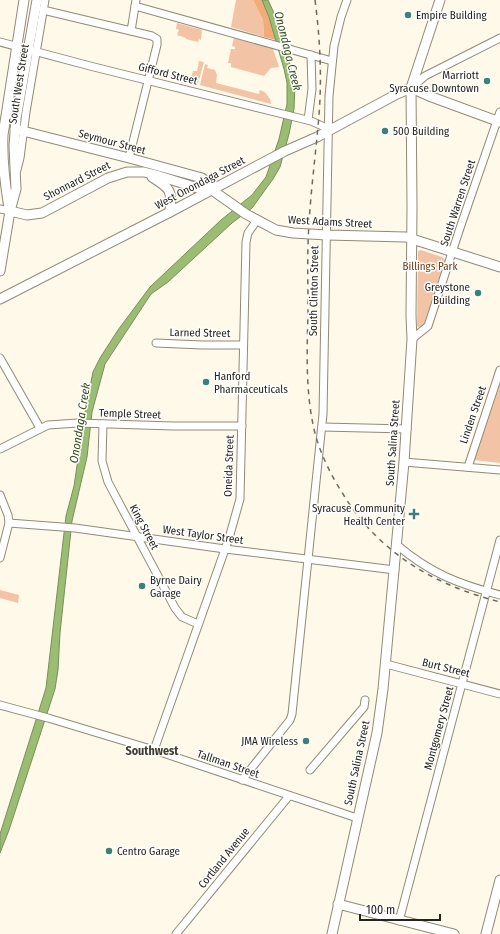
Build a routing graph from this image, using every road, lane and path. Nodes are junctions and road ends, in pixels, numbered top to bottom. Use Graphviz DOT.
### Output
graph roads {
  1 [pos="24,0"];
  2 [pos="37,0"];
  3 [pos="45,0"];
  4 [pos="347,0"];
  5 [pos="440,0"];
  6 [pos="135,3"];
  7 [pos="43,10"];
  8 [pos="131,30"];
  9 [pos="500,38"];
  10 [pos="0,42"];
  11 [pos="16,46"];
  12 [pos="32,50"];
  13 [pos="311,55"];
  14 [pos="332,61"];
  15 [pos="148,80"];
  16 [pos="411,88"];
  17 [pos="499,118"];
  18 [pos="308,120"];
  19 [pos="2,126"];
  20 [pos="19,130"];
  21 [pos="329,130"];
  22 [pos="129,158"];
  23 [pos="144,172"];
  24 [pos="212,190"];
  25 [pos="0,208"];
  26 [pos="10,211"];
  27 [pos="170,212"];
  28 [pos="257,220"];
  29 [pos="327,235"];
  30 [pos="412,238"];
  31 [pos="453,252"];
  32 [pos="499,264"];
  33 [pos="0,271"];
  34 [pos="0,299"];
  35 [pos="412,339"];
  36 [pos="156,343"];
  37 [pos="243,345"];
  38 [pos="0,358"];
  39 [pos="500,370"];
  40 [pos="102,424"];
  41 [pos="242,426"];
  42 [pos="322,427"];
  43 [pos="40,428"];
  44 [pos="407,429"];
  45 [pos="0,449"];
  46 [pos="404,462"];
  47 [pos="468,467"];
  48 [pos="500,470"];
  49 [pos="0,495"];
  50 [pos="9,523"];
  51 [pos="137,537"];
  52 [pos="500,540"];
  53 [pos="397,546"];
  54 [pos="225,549"];
  55 [pos="0,558"];
  56 [pos="307,560"];
  57 [pos="394,570"];
  58 [pos="486,592"];
  59 [pos="500,595"];
  60 [pos="198,624"];
  61 [pos="386,664"];
  62 [pos="462,684"];
  63 [pos="500,694"];
  64 [pos="365,700"];
  65 [pos="1,708"];
  66 [pos="154,750"];
  67 [pos="310,770"];
  68 [pos="242,780"];
  69 [pos="289,796"];
  70 [pos="357,818"];
  71 [pos="500,880"];
  72 [pos="338,904"];
  73 [pos="399,921"];
  74 [pos="176,934"];
  75 [pos="332,934"];
  76 [pos="454,934"];
  77 [pos="486,934"];
  1 -- 11 [label="main road, South West Street"];
  2 -- 12 [label="main road, South West Street"];
  3 -- 7 [label="street, South West Street"];
  4 -- 14 [label="street, South Clinton Street"];
  5 -- 16 [label="main road, South Salina Street"];
  6 -- 8 [label="street"];
  6 -- 13 [label="street"];
  7 -- 8 [label="street"];
  7 -- 12 [label="street, South West Street"];
  8 -- 15 [label="street"];
  9 -- 16 [label="street"];
  10 -- 11 [label="street, Gifford Street"];
  11 -- 12 [label="street, Gifford Street"];
  11 -- 19 [label="main road, South West Street"];
  12 -- 15 [label="street, Gifford Street"];
  12 -- 20 [label="main road, South West Street"];
  13 -- 14 [label="street"];
  13 -- 18 [label="street"];
  14 -- 21 [label="street, South Clinton Street"];
  15 -- 18 [label="street, Gifford Street"];
  15 -- 22 [label="street"];
  16 -- 17 [label="main road"];
  16 -- 21 [label="main road, West Onondaga Street"];
  16 -- 30 [label="main road, South Salina Street"];
  17 -- 31 [label="street, South Warren Street"];
  18 -- 21 [label="street, Gifford Street"];
  19 -- 20 [label="street, Seymour Street"];
  19 -- 26 [label="main road, South West Street"];
  20 -- 22 [label="main road, Seymour Street"];
  20 -- 26 [label="main road, South West Street"];
  21 -- 24 [label="main road, West Onondaga Street"];
  21 -- 29 [label="street, South Clinton Street"];
  22 -- 24 [label="main road, Seymour Street"];
  23 -- 24 [label="main road, Shonnard Street"];
  23 -- 26 [label="main road, Shonnard Street"];
  23 -- 27 [label="main road"];
  24 -- 27 [label="main road, West Onondaga Street"];
  24 -- 28 [label="main road, West Adams Street"];
  25 -- 26 [label="street, Shonnard Street"];
  26 -- 33 [label="main road, South West Street"];
  27 -- 34 [label="main road, West Onondaga Street"];
  28 -- 29 [label="main road, West Adams Street"];
  28 -- 37 [label="street, Oneida Street"];
  29 -- 30 [label="main road, West Adams Street"];
  29 -- 42 [label="street, South Clinton Street"];
  30 -- 31 [label="main road, West Adams Street"];
  30 -- 35 [label="main road, South Salina Street"];
  31 -- 32 [label="main road, West Adams Street"];
  31 -- 35 [label="street, South Warren Street"];
  35 -- 44 [label="main road, South Salina Street"];
  36 -- 37 [label="street, Larned Street"];
  37 -- 41 [label="street, Oneida Street"];
  38 -- 43 [label="street"];
  39 -- 47 [label="street, Linden Street"];
  40 -- 41 [label="street, Temple Street"];
  40 -- 43 [label="street, Temple Street"];
  40 -- 51 [label="street, King Street"];
  41 -- 54 [label="street, Oneida Street"];
  42 -- 44 [label="street"];
  42 -- 56 [label="street, South Clinton Street"];
  43 -- 45 [label="street, Temple Street"];
  44 -- 46 [label="main road, South Salina Street"];
  46 -- 47 [label="street"];
  46 -- 53 [label="main road, South Salina Street"];
  47 -- 48 [label="street"];
  49 -- 50 [label="street"];
  50 -- 51 [label="street, West Taylor Street"];
  50 -- 55 [label="street"];
  51 -- 54 [label="street, West Taylor Street"];
  51 -- 60 [label="street, King Street"];
  52 -- 58 [label="street, Montgomery Street"];
  53 -- 57 [label="main road, South Salina Street"];
  53 -- 58 [label="street"];
  54 -- 56 [label="street, West Taylor Street"];
  54 -- 60 [label="street, Oneida Street"];
  56 -- 57 [label="street, West Taylor Street"];
  56 -- 68 [label="street, South Clinton Street"];
  57 -- 61 [label="main road, South Salina Street"];
  58 -- 59 [label="street"];
  58 -- 62 [label="street, Montgomery Street"];
  60 -- 66 [label="street, Oneida Street"];
  61 -- 62 [label="street, Burt Street"];
  61 -- 70 [label="main road, South Salina Street"];
  62 -- 63 [label="street, Burt Street"];
  62 -- 73 [label="street, Montgomery Street"];
  64 -- 67 [label="street"];
  65 -- 66 [label="street, Tallman Street"];
  66 -- 68 [label="street, Tallman Street"];
  68 -- 69 [label="street, Tallman Street"];
  69 -- 70 [label="street, Tallman Street"];
  69 -- 74 [label="street, Cortland Avenue"];
  70 -- 72 [label="main road, South Salina Street"];
  71 -- 77 [label="main road"];
  72 -- 73 [label="main road"];
  72 -- 75 [label="main road, South Salina Street"];
  73 -- 76 [label="main road"];
}
